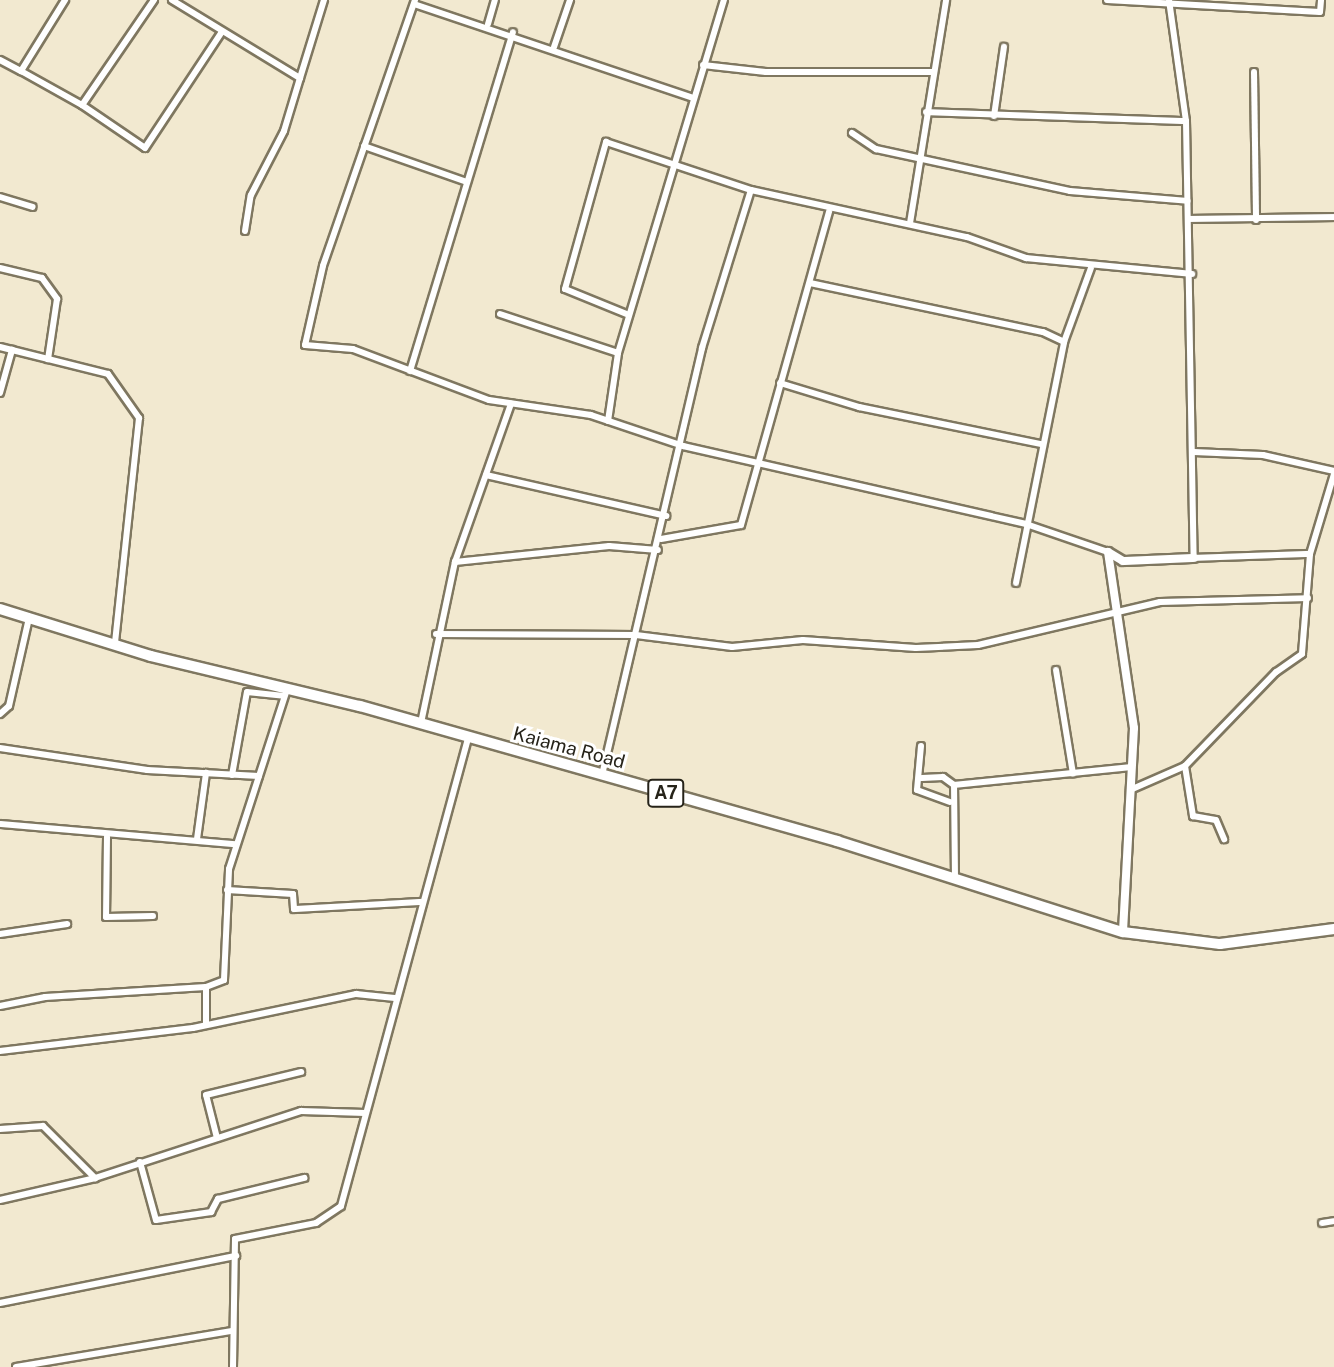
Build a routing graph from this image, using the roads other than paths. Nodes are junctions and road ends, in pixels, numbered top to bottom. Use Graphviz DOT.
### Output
graph roads {
  1 [pos="65,0"];
  2 [pos="153,0"];
  3 [pos="172,0"];
  4 [pos="324,0"];
  5 [pos="495,0"];
  6 [pos="570,0"];
  7 [pos="724,0"];
  8 [pos="946,0"];
  9 [pos="1107,0"];
  10 [pos="1321,0"];
  11 [pos="415,2"];
  12 [pos="1170,3"];
  13 [pos="1240,4"];
  14 [pos="488,24"];
  15 [pos="513,32"];
  16 [pos="221,33"];
  17 [pos="554,47"];
  18 [pos="1004,47"];
  19 [pos="0,61"];
  20 [pos="703,65"];
  21 [pos="20,71"];
  22 [pos="933,72"];
  23 [pos="1254,72"];
  24 [pos="300,78"];
  25 [pos="691,97"];
  26 [pos="82,106"];
  27 [pos="926,112"];
  28 [pos="994,116"];
  29 [pos="1186,121"];
  30 [pos="852,133"];
  31 [pos="364,146"];
  32 [pos="674,159"];
  33 [pos="921,160"];
  34 [pos="464,181"];
  35 [pos="751,190"];
  36 [pos="0,197"];
  37 [pos="1188,201"];
  38 [pos="33,207"];
  39 [pos="829,211"];
  40 [pos="1334,217"];
  41 [pos="1190,219"];
  42 [pos="1256,220"];
  43 [pos="909,223"];
  44 [pos="245,231"];
  45 [pos="0,268"];
  46 [pos="1091,268"];
  47 [pos="1192,274"];
  48 [pos="810,283"];
  49 [pos="500,314"];
  50 [pos="629,315"];
  51 [pos="1064,342"];
  52 [pos="0,346"];
  53 [pos="12,350"];
  54 [pos="618,353"];
  55 [pos="48,359"];
  56 [pos="410,371"];
  57 [pos="780,383"];
  58 [pos="0,393"];
  59 [pos="511,404"];
  60 [pos="608,421"];
  61 [pos="1041,444"];
  62 [pos="683,446"];
  63 [pos="1194,452"];
  64 [pos="757,459"];
  65 [pos="1334,472"];
  66 [pos="486,475"];
  67 [pos="666,516"];
  68 [pos="1026,524"];
  69 [pos="661,538"];
  70 [pos="658,550"];
  71 [pos="1108,552"];
  72 [pos="1310,554"];
  73 [pos="1194,558"];
  74 [pos="455,562"];
  75 [pos="1016,583"];
  76 [pos="1308,598"];
  77 [pos="0,610"];
  78 [pos="1114,610"];
  79 [pos="29,618"];
  80 [pos="436,634"];
  81 [pos="636,635"];
  82 [pos="115,644"];
  83 [pos="1056,670"];
  84 [pos="285,693"];
  85 [pos="0,714"];
  86 [pos="421,723"];
  87 [pos="468,738"];
  88 [pos="921,746"];
  89 [pos="0,748"];
  90 [pos="1185,766"];
  91 [pos="1131,767"];
  92 [pos="206,773"];
  93 [pos="1073,774"];
  94 [pos="232,775"];
  95 [pos="602,775"];
  96 [pos="259,776"];
  97 [pos="922,778"];
  98 [pos="954,785"];
  99 [pos="1130,790"];
  100 [pos="950,802"];
  101 [pos="0,824"];
  102 [pos="107,837"];
  103 [pos="197,839"];
  104 [pos="1224,839"];
  105 [pos="235,844"];
  106 [pos="955,877"];
  107 [pos="226,890"];
  108 [pos="421,902"];
  109 [pos="153,916"];
  110 [pos="67,924"];
  111 [pos="1334,929"];
  112 [pos="1123,932"];
  113 [pos="0,934"];
  114 [pos="206,987"];
  115 [pos="395,998"];
  116 [pos="0,1006"];
  117 [pos="206,1023"];
  118 [pos="0,1051"];
  119 [pos="302,1072"];
  120 [pos="365,1113"];
  121 [pos="0,1129"];
  122 [pos="217,1138"];
  123 [pos="140,1162"];
  124 [pos="95,1178"];
  125 [pos="304,1178"];
  126 [pos="0,1200"];
  127 [pos="1334,1221"];
  128 [pos="1322,1223"];
  129 [pos="236,1256"];
  130 [pos="0,1303"];
  131 [pos="232,1331"];
  132 [pos="16,1367"];
  133 [pos="233,1367"];
  1 -- 21 [label="street"];
  2 -- 26 [label="street"];
  3 -- 16 [label="street"];
  4 -- 24 [label="street"];
  5 -- 14 [label="street"];
  6 -- 17 [label="street"];
  7 -- 20 [label="street"];
  8 -- 22 [label="street"];
  9 -- 12 [label="street"];
  10 -- 13 [label="street"];
  11 -- 14 [label="street"];
  11 -- 31 [label="street"];
  12 -- 13 [label="street"];
  12 -- 29 [label="street"];
  14 -- 15 [label="street"];
  15 -- 17 [label="street"];
  15 -- 34 [label="street"];
  16 -- 24 [label="street"];
  16 -- 26 [label="street"];
  17 -- 25 [label="street"];
  18 -- 28 [label="street"];
  19 -- 21 [label="street"];
  20 -- 22 [label="street"];
  20 -- 25 [label="street"];
  21 -- 26 [label="street"];
  22 -- 27 [label="street"];
  23 -- 42 [label="street"];
  24 -- 44 [label="street"];
  25 -- 32 [label="street"];
  27 -- 28 [label="street"];
  27 -- 33 [label="street"];
  28 -- 29 [label="street"];
  29 -- 37 [label="street"];
  30 -- 33 [label="street"];
  31 -- 34 [label="street"];
  31 -- 56 [label="street"];
  32 -- 35 [label="street"];
  32 -- 50 [label="street"];
  32 -- 50 [label="street"];
  33 -- 37 [label="street"];
  33 -- 43 [label="street"];
  34 -- 56 [label="street"];
  35 -- 39 [label="street"];
  35 -- 62 [label="street"];
  36 -- 38 [label="street"];
  37 -- 41 [label="street"];
  39 -- 43 [label="street"];
  39 -- 48 [label="street"];
  40 -- 42 [label="street"];
  41 -- 42 [label="street"];
  41 -- 47 [label="street"];
  43 -- 46 [label="street"];
  45 -- 55 [label="street"];
  46 -- 47 [label="street"];
  46 -- 51 [label="street"];
  47 -- 63 [label="street"];
  48 -- 51 [label="street"];
  48 -- 57 [label="street"];
  49 -- 54 [label="street"];
  50 -- 54 [label="street"];
  51 -- 61 [label="street"];
  52 -- 53 [label="street"];
  53 -- 55 [label="street"];
  53 -- 58 [label="street"];
  54 -- 60 [label="street"];
  55 -- 82 [label="street"];
  56 -- 59 [label="street"];
  57 -- 61 [label="street"];
  57 -- 64 [label="street"];
  59 -- 60 [label="street"];
  59 -- 66 [label="street"];
  60 -- 62 [label="street"];
  61 -- 68 [label="street"];
  62 -- 64 [label="street"];
  62 -- 67 [label="street"];
  63 -- 65 [label="street"];
  63 -- 73 [label="street"];
  64 -- 68 [label="street"];
  64 -- 69 [label="street"];
  65 -- 72 [label="street"];
  66 -- 67 [label="street"];
  66 -- 74 [label="street"];
  67 -- 69 [label="street"];
  68 -- 71 [label="street"];
  68 -- 75 [label="street"];
  69 -- 70 [label="street"];
  70 -- 74 [label="street"];
  70 -- 81 [label="street"];
  71 -- 73 [label="street"];
  71 -- 78 [label="street"];
  72 -- 73 [label="street"];
  72 -- 76 [label="street"];
  74 -- 80 [label="street"];
  76 -- 78 [label="street"];
  76 -- 90 [label="street"];
  77 -- 79 [label="highway, Kaiama Road / A7"];
  78 -- 81 [label="street"];
  78 -- 91 [label="street"];
  79 -- 82 [label="highway, Kaiama Road / A7"];
  79 -- 85 [label="street"];
  80 -- 81 [label="street"];
  80 -- 86 [label="street"];
  81 -- 95 [label="street"];
  82 -- 84 [label="highway, Kaiama Road / A7"];
  83 -- 93 [label="street"];
  84 -- 86 [label="highway, Kaiama Road / A7"];
  84 -- 94 [label="street"];
  84 -- 96 [label="street"];
  86 -- 87 [label="highway, Kaiama Road / A7"];
  87 -- 95 [label="highway, Kaiama Road / A7"];
  87 -- 108 [label="street"];
  88 -- 97 [label="street"];
  89 -- 92 [label="street"];
  90 -- 99 [label="street"];
  90 -- 104 [label="street"];
  91 -- 93 [label="street"];
  91 -- 99 [label="street"];
  92 -- 94 [label="street"];
  92 -- 103 [label="street"];
  93 -- 98 [label="street"];
  94 -- 96 [label="street"];
  95 -- 106 [label="highway, Kaiama Road / A7"];
  96 -- 105 [label="street"];
  97 -- 98 [label="street"];
  97 -- 100 [label="street"];
  98 -- 100 [label="street"];
  99 -- 112 [label="street"];
  100 -- 106 [label="street"];
  101 -- 102 [label="street"];
  102 -- 103 [label="street"];
  102 -- 109 [label="street"];
  103 -- 105 [label="street"];
  105 -- 107 [label="street"];
  106 -- 112 [label="highway, Kaiama Road / A7"];
  107 -- 108 [label="street"];
  107 -- 114 [label="street"];
  108 -- 115 [label="street"];
  110 -- 113 [label="street"];
  111 -- 112 [label="highway, Kaiama Road / A7"];
  114 -- 116 [label="street"];
  114 -- 117 [label="street"];
  115 -- 117 [label="street"];
  115 -- 120 [label="street"];
  117 -- 118 [label="street"];
  119 -- 122 [label="street"];
  120 -- 122 [label="street"];
  120 -- 129 [label="street"];
  121 -- 124 [label="street"];
  122 -- 123 [label="street"];
  123 -- 124 [label="street"];
  123 -- 125 [label="street"];
  124 -- 126 [label="street"];
  127 -- 128 [label="street"];
  129 -- 130 [label="street"];
  129 -- 131 [label="street"];
  131 -- 132 [label="street"];
  131 -- 133 [label="street"];
}
